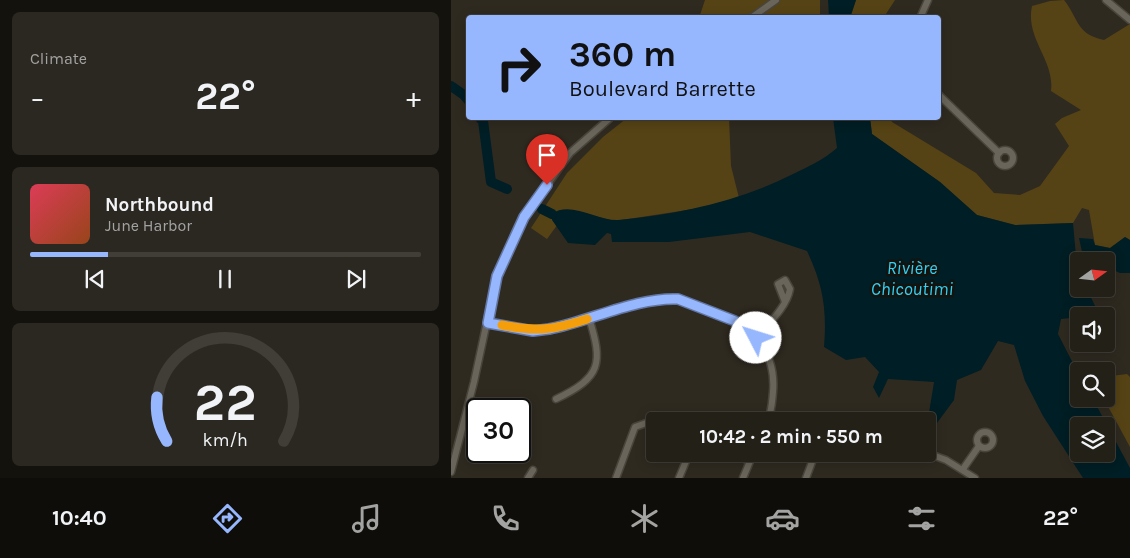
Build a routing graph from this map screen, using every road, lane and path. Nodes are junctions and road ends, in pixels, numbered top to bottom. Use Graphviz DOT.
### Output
graph roads {
  1 [pos="776,0"];
  2 [pos="927,0"];
  3 [pos="1106,0"];
  4 [pos="755,15"];
  5 [pos="921,15"];
  6 [pos="1130,20"];
  7 [pos="941,97"];
  8 [pos="608,120"];
  9 [pos="999,153"];
  10 [pos="785,302"];
  11 [pos="589,318"];
  12 [pos="488,323"];
  13 [pos="756,338"];
  14 [pos="556,399"];
  15 [pos="771,412"];
  16 [pos="646,423"];
  17 [pos="979,446"];
  18 [pos="936,457"];
  19 [pos="686,462"];
  20 [pos="750,462"];
  21 [pos="812,462"];
  22 [pos="963,469"];
  23 [pos="533,470"];
  24 [pos="451,472"];
  25 [pos="528,478"];
  26 [pos="617,478"];
  27 [pos="679,478"];
  28 [pos="743,478"];
  29 [pos="806,478"];
  30 [pos="975,478"];
  1 -- 4 [label="street"];
  2 -- 5 [label="street"];
  3 -- 6 [label="street"];
  7 -- 9 [label="street"];
  8 -- 12 [label="street"];
  10 -- 13 [label="street"];
  11 -- 12 [label="street"];
  11 -- 13 [label="street"];
  11 -- 14 [label="street"];
  12 -- 24 [label="street"];
  13 -- 15 [label="street"];
  16 -- 26 [label="street"];
  17 -- 22 [label="street"];
  18 -- 22 [label="street"];
  19 -- 27 [label="street"];
  20 -- 28 [label="street"];
  21 -- 29 [label="street"];
  22 -- 30 [label="street"];
  23 -- 25 [label="street"];
}
